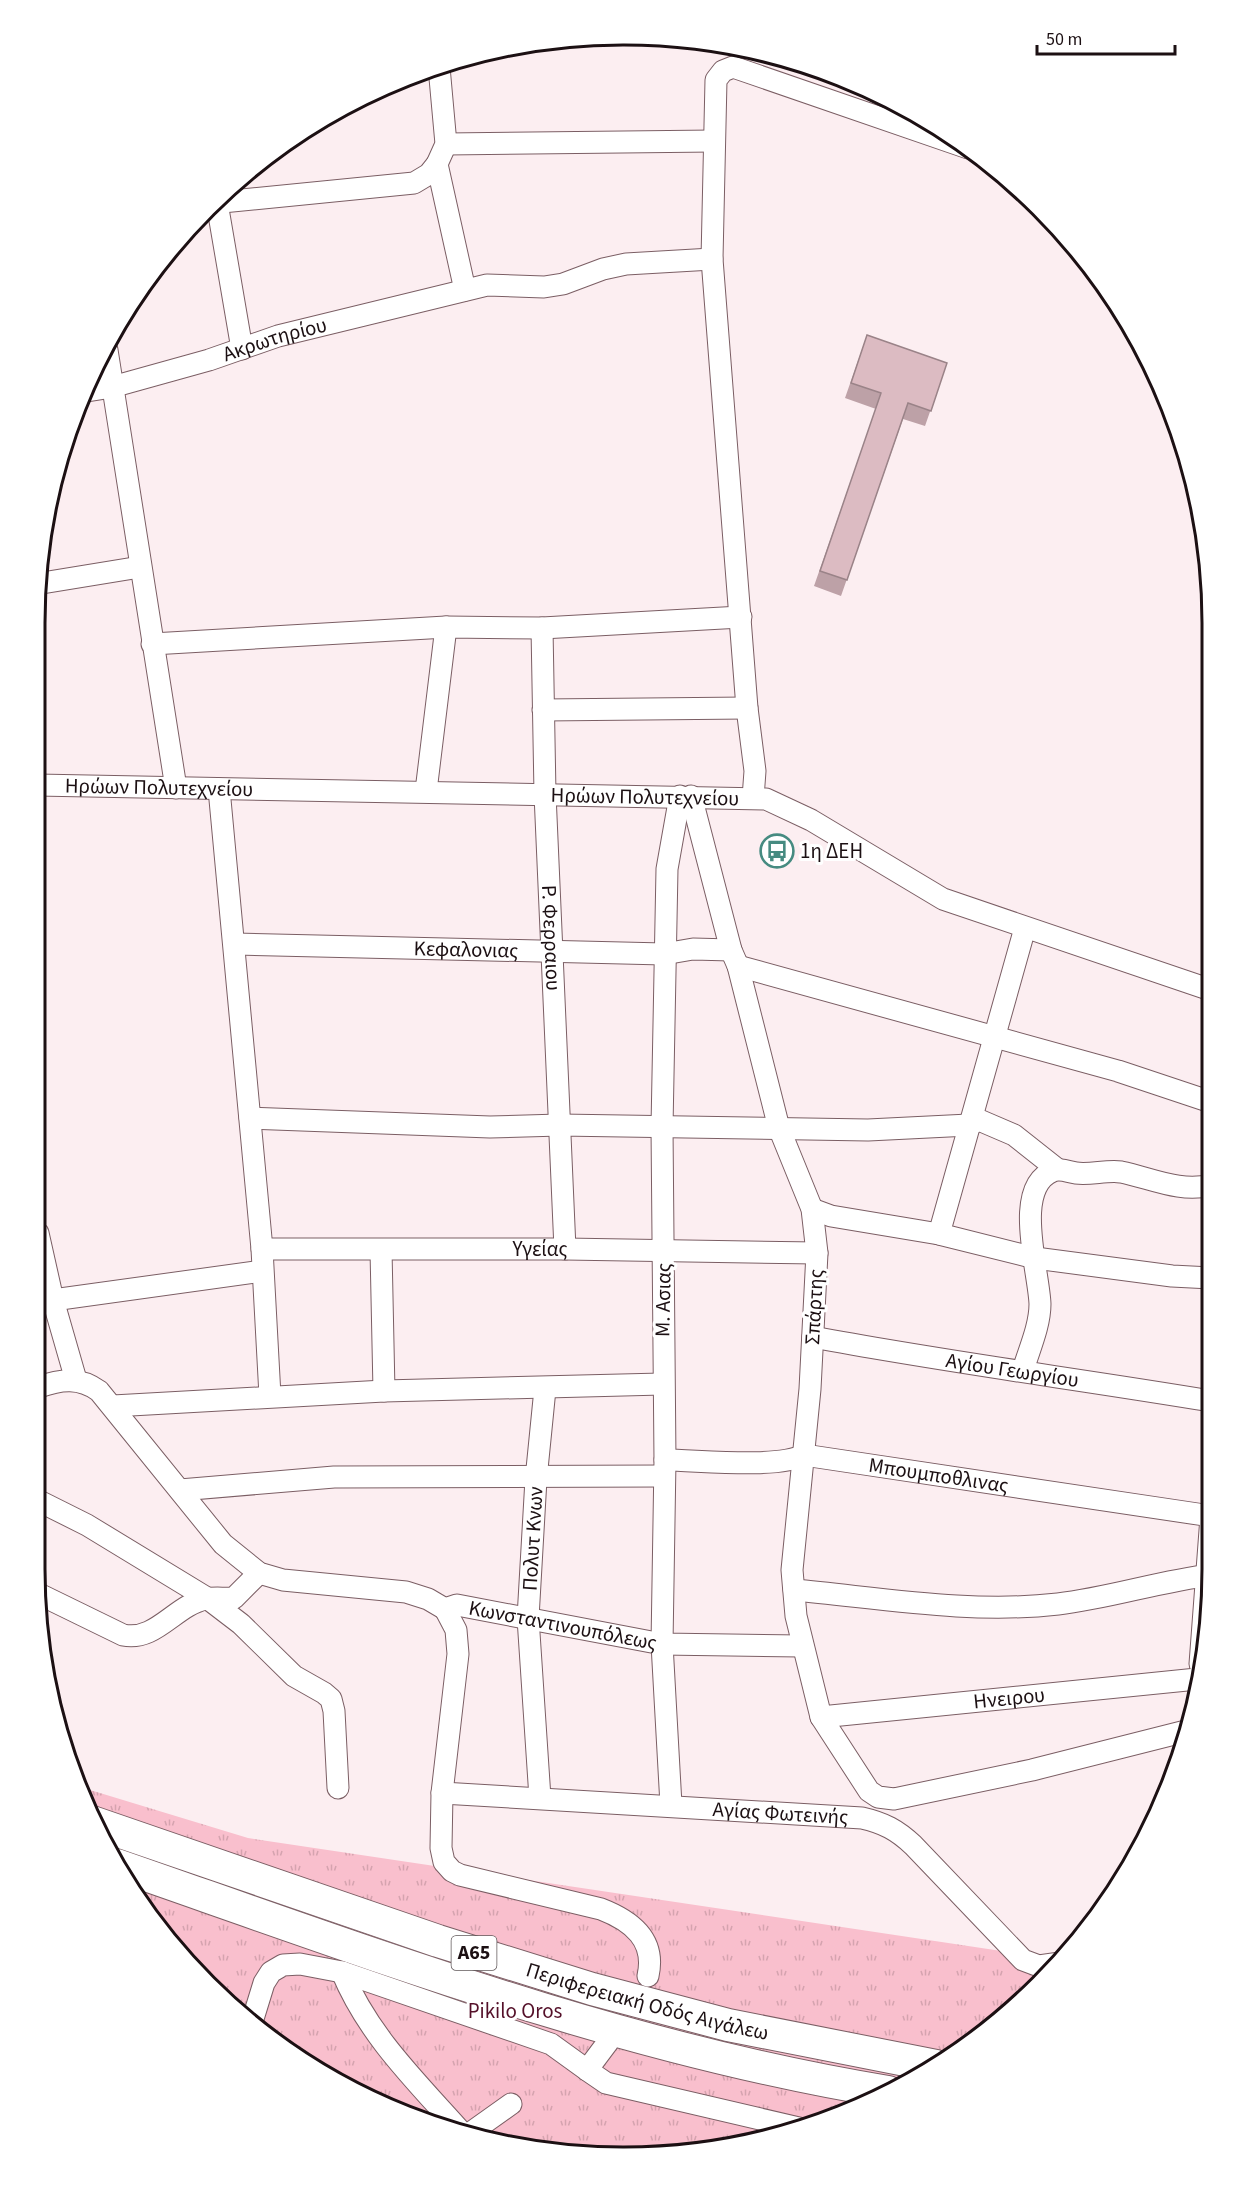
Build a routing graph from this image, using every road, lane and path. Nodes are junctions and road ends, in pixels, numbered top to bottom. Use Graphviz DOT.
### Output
graph roads {
  1 [pos="440,75"];
  2 [pos="938,138"];
  3 [pos="714,141"];
  4 [pos="446,144"];
  5 [pos="437,164"];
  6 [pos="228,202"];
  7 [pos="216,212"];
  8 [pos="712,259"];
  9 [pos="465,290"];
  10 [pos="242,349"];
  11 [pos="109,361"];
  12 [pos="112,387"];
  13 [pos="94,391"];
  14 [pos="140,567"];
  15 [pos="46,582"];
  16 [pos="741,617"];
  17 [pos="446,627"];
  18 [pos="542,628"];
  19 [pos="152,644"];
  20 [pos="747,708"];
  21 [pos="543,710"];
  22 [pos="45,785"];
  23 [pos="176,788"];
  24 [pos="219,789"];
  25 [pos="426,791"];
  26 [pos="544,794"];
  27 [pos="685,796"];
  28 [pos="753,798"];
  29 [pos="1024,928"];
  30 [pos="235,944"];
  31 [pos="554,951"];
  32 [pos="664,954"];
  33 [pos="735,958"];
  34 [pos="1202,987"];
  35 [pos="994,1037"];
  36 [pos="1202,1099"];
  37 [pos="250,1118"];
  38 [pos="560,1125"];
  39 [pos="969,1125"];
  40 [pos="662,1127"];
  41 [pos="779,1128"];
  42 [pos="1057,1169"];
  43 [pos="1202,1186"];
  44 [pos="812,1209"];
  45 [pos="939,1234"];
  46 [pos="262,1249"];
  47 [pos="565,1249"];
  48 [pos="381,1250"];
  49 [pos="663,1252"];
  50 [pos="817,1253"];
  51 [pos="1035,1258"];
  52 [pos="45,1264"];
  53 [pos="262,1271"];
  54 [pos="1202,1278"];
  55 [pos="53,1300"];
  56 [pos="813,1337"];
  57 [pos="1023,1371"];
  58 [pos="76,1380"];
  59 [pos="662,1384"];
  60 [pos="45,1386"];
  61 [pos="545,1389"];
  62 [pos="384,1391"];
  63 [pos="270,1396"];
  64 [pos="1202,1400"];
  65 [pos="113,1406"];
  66 [pos="804,1455"];
  67 [pos="664,1468"];
  68 [pos="536,1479"];
  69 [pos="180,1490"];
  70 [pos="45,1504"];
  71 [pos="1202,1515"];
  72 [pos="259,1573"];
  73 [pos="1202,1577"];
  74 [pos="794,1590"];
  75 [pos="46,1597"];
  76 [pos="207,1598"];
  77 [pos="445,1609"];
  78 [pos="528,1618"];
  79 [pos="662,1644"];
  80 [pos="801,1646"];
  81 [pos="1191,1680"];
  82 [pos="821,1717"];
  83 [pos="1177,1734"];
  84 [pos="338,1788"];
  85 [pos="442,1793"];
  86 [pos="540,1798"];
  87 [pos="670,1805"];
  88 [pos="107,1827"];
  89 [pos="130,1869"];
  90 [pos="1044,1965"];
  91 [pos="342,1972"];
  92 [pos="648,1976"];
  93 [pos="255,2013"];
  94 [pos="608,2042"];
  95 [pos="923,2063"];
  96 [pos="587,2070"];
  97 [pos="874,2089"];
  98 [pos="512,2104"];
  99 [pos="452,2120"];
  100 [pos="782,2124"];
  101 [pos="476,2128"];
  1 -- 4 [label="street"];
  2 -- 3 [label="street"];
  3 -- 4 [label="street"];
  3 -- 8 [label="street"];
  4 -- 5 [label="street"];
  5 -- 6 [label="street"];
  5 -- 9 [label="street"];
  7 -- 10 [label="street"];
  8 -- 9 [label="street, Ακρωτηρίου"];
  8 -- 16 [label="street"];
  9 -- 10 [label="street, Ακρωτηρίου"];
  10 -- 12 [label="street, Ακρωτηρίου"];
  11 -- 12 [label="street"];
  12 -- 13 [label="street, Ακρωτηρίου"];
  12 -- 14 [label="street"];
  14 -- 15 [label="street"];
  14 -- 19 [label="street"];
  16 -- 18 [label="street"];
  16 -- 20 [label="street"];
  17 -- 18 [label="street"];
  17 -- 19 [label="street"];
  17 -- 25 [label="street"];
  18 -- 21 [label="street, Ρ. Φερραιου"];
  19 -- 23 [label="street"];
  20 -- 21 [label="street"];
  20 -- 28 [label="street"];
  21 -- 26 [label="street, Ρ. Φερραιου"];
  22 -- 23 [label="street, Ηρώων Πολυτεχνείου"];
  23 -- 24 [label="street, Ηρώων Πολυτεχνείου"];
  24 -- 25 [label="street, Ηρώων Πολυτεχνείου"];
  24 -- 30 [label="street"];
  25 -- 26 [label="street, Ηρώων Πολυτεχνείου"];
  26 -- 27 [label="street, Ηρώων Πολυτεχνείου"];
  26 -- 31 [label="street, Ρ. Φερραιου"];
  27 -- 28 [label="street, Ηρώων Πολυτεχνείου"];
  27 -- 32 [label="street, Μ. Ασιας"];
  27 -- 33 [label="street, Σπάρτης"];
  28 -- 29 [label="street, Ηρώων Πολυτεχνείου"];
  29 -- 34 [label="street, Ηρώων Πολυτεχνείου"];
  29 -- 35 [label="street"];
  30 -- 31 [label="street, Κεφαλονιας"];
  30 -- 37 [label="street"];
  31 -- 32 [label="street, Κεφαλονιας"];
  31 -- 38 [label="street, Ρ. Φερραιου"];
  32 -- 33 [label="street, Κεφαλονιας"];
  32 -- 40 [label="street, Μ. Ασιας"];
  33 -- 35 [label="street, Κεφαλονιας"];
  33 -- 41 [label="street, Σπάρτης"];
  35 -- 36 [label="street, Κεφαλονιας"];
  35 -- 39 [label="street"];
  37 -- 38 [label="street"];
  37 -- 46 [label="street"];
  38 -- 40 [label="street"];
  38 -- 47 [label="street, Ρ. Φερραιου"];
  39 -- 41 [label="street"];
  39 -- 42 [label="street"];
  39 -- 45 [label="street"];
  40 -- 41 [label="street"];
  40 -- 49 [label="street, Μ. Ασιας"];
  41 -- 44 [label="street, Σπάρτης"];
  42 -- 43 [label="street"];
  42 -- 51 [label="street"];
  44 -- 45 [label="street"];
  44 -- 50 [label="street, Σπάρτης"];
  45 -- 51 [label="street"];
  46 -- 48 [label="street, Υγείας"];
  46 -- 53 [label="street"];
  47 -- 48 [label="street, Υγείας"];
  47 -- 49 [label="street, Υγείας"];
  48 -- 62 [label="street"];
  49 -- 50 [label="street, Υγείας"];
  49 -- 59 [label="street, Μ. Ασιας"];
  50 -- 56 [label="street, Σπάρτης"];
  51 -- 54 [label="street"];
  51 -- 57 [label="street"];
  52 -- 55 [label="street"];
  53 -- 55 [label="street"];
  53 -- 63 [label="street"];
  55 -- 58 [label="street"];
  56 -- 57 [label="street, Αγίου Γεωργίου"];
  56 -- 66 [label="street, Σπάρτης"];
  57 -- 64 [label="street, Αγίου Γεωργίου"];
  58 -- 60 [label="street"];
  58 -- 65 [label="street"];
  59 -- 61 [label="street"];
  59 -- 67 [label="street, Μ. Ασιας"];
  61 -- 62 [label="street"];
  61 -- 68 [label="street, Πολυτ Κνων"];
  62 -- 63 [label="street"];
  63 -- 65 [label="street"];
  65 -- 69 [label="street"];
  66 -- 67 [label="street, Μπουμποθλινας"];
  66 -- 71 [label="street, Μπουμποθλινας"];
  66 -- 74 [label="street, Σπάρτης"];
  67 -- 68 [label="street, Μπουμποθλινας"];
  67 -- 79 [label="street, Μ. Ασιας"];
  68 -- 69 [label="street, Μπουμποθλινας"];
  68 -- 78 [label="street, Πολυτ Κνων"];
  69 -- 72 [label="street"];
  70 -- 76 [label="street"];
  72 -- 76 [label="street"];
  72 -- 77 [label="street, Κωνσταντινουπόλεως"];
  73 -- 74 [label="street"];
  74 -- 80 [label="street, Σπάρτης"];
  75 -- 76 [label="street"];
  76 -- 84 [label="street"];
  77 -- 78 [label="street, Κωνσταντινουπόλεως"];
  77 -- 85 [label="street"];
  78 -- 79 [label="street, Κωνσταντινουπόλεως"];
  78 -- 86 [label="street, Πολυτ Κνων"];
  79 -- 80 [label="street, Κωνσταντινουπόλεως"];
  79 -- 87 [label="street, Μ. Ασιας"];
  80 -- 82 [label="street, Σπάρτης"];
  81 -- 82 [label="street, Ηνειρου"];
  82 -- 83 [label="street, Σπάρτης"];
  85 -- 86 [label="street, Αγίας Φωτεινής"];
  85 -- 92 [label="street"];
  86 -- 87 [label="street, Αγίας Φωτεινής"];
  87 -- 90 [label="street, Αγίας Φωτεινής"];
  88 -- 95 [label="highway, Περιφερειακή Οδός Αιγάλεω / Α65"];
  89 -- 97 [label="highway, Περιφερειακή Οδός Αιγάλεω / Α65"];
  91 -- 93 [label="street"];
  91 -- 96 [label="street"];
  91 -- 99 [label="street"];
  94 -- 96 [label="street"];
  96 -- 100 [label="street"];
  98 -- 101 [label="street"];
}
